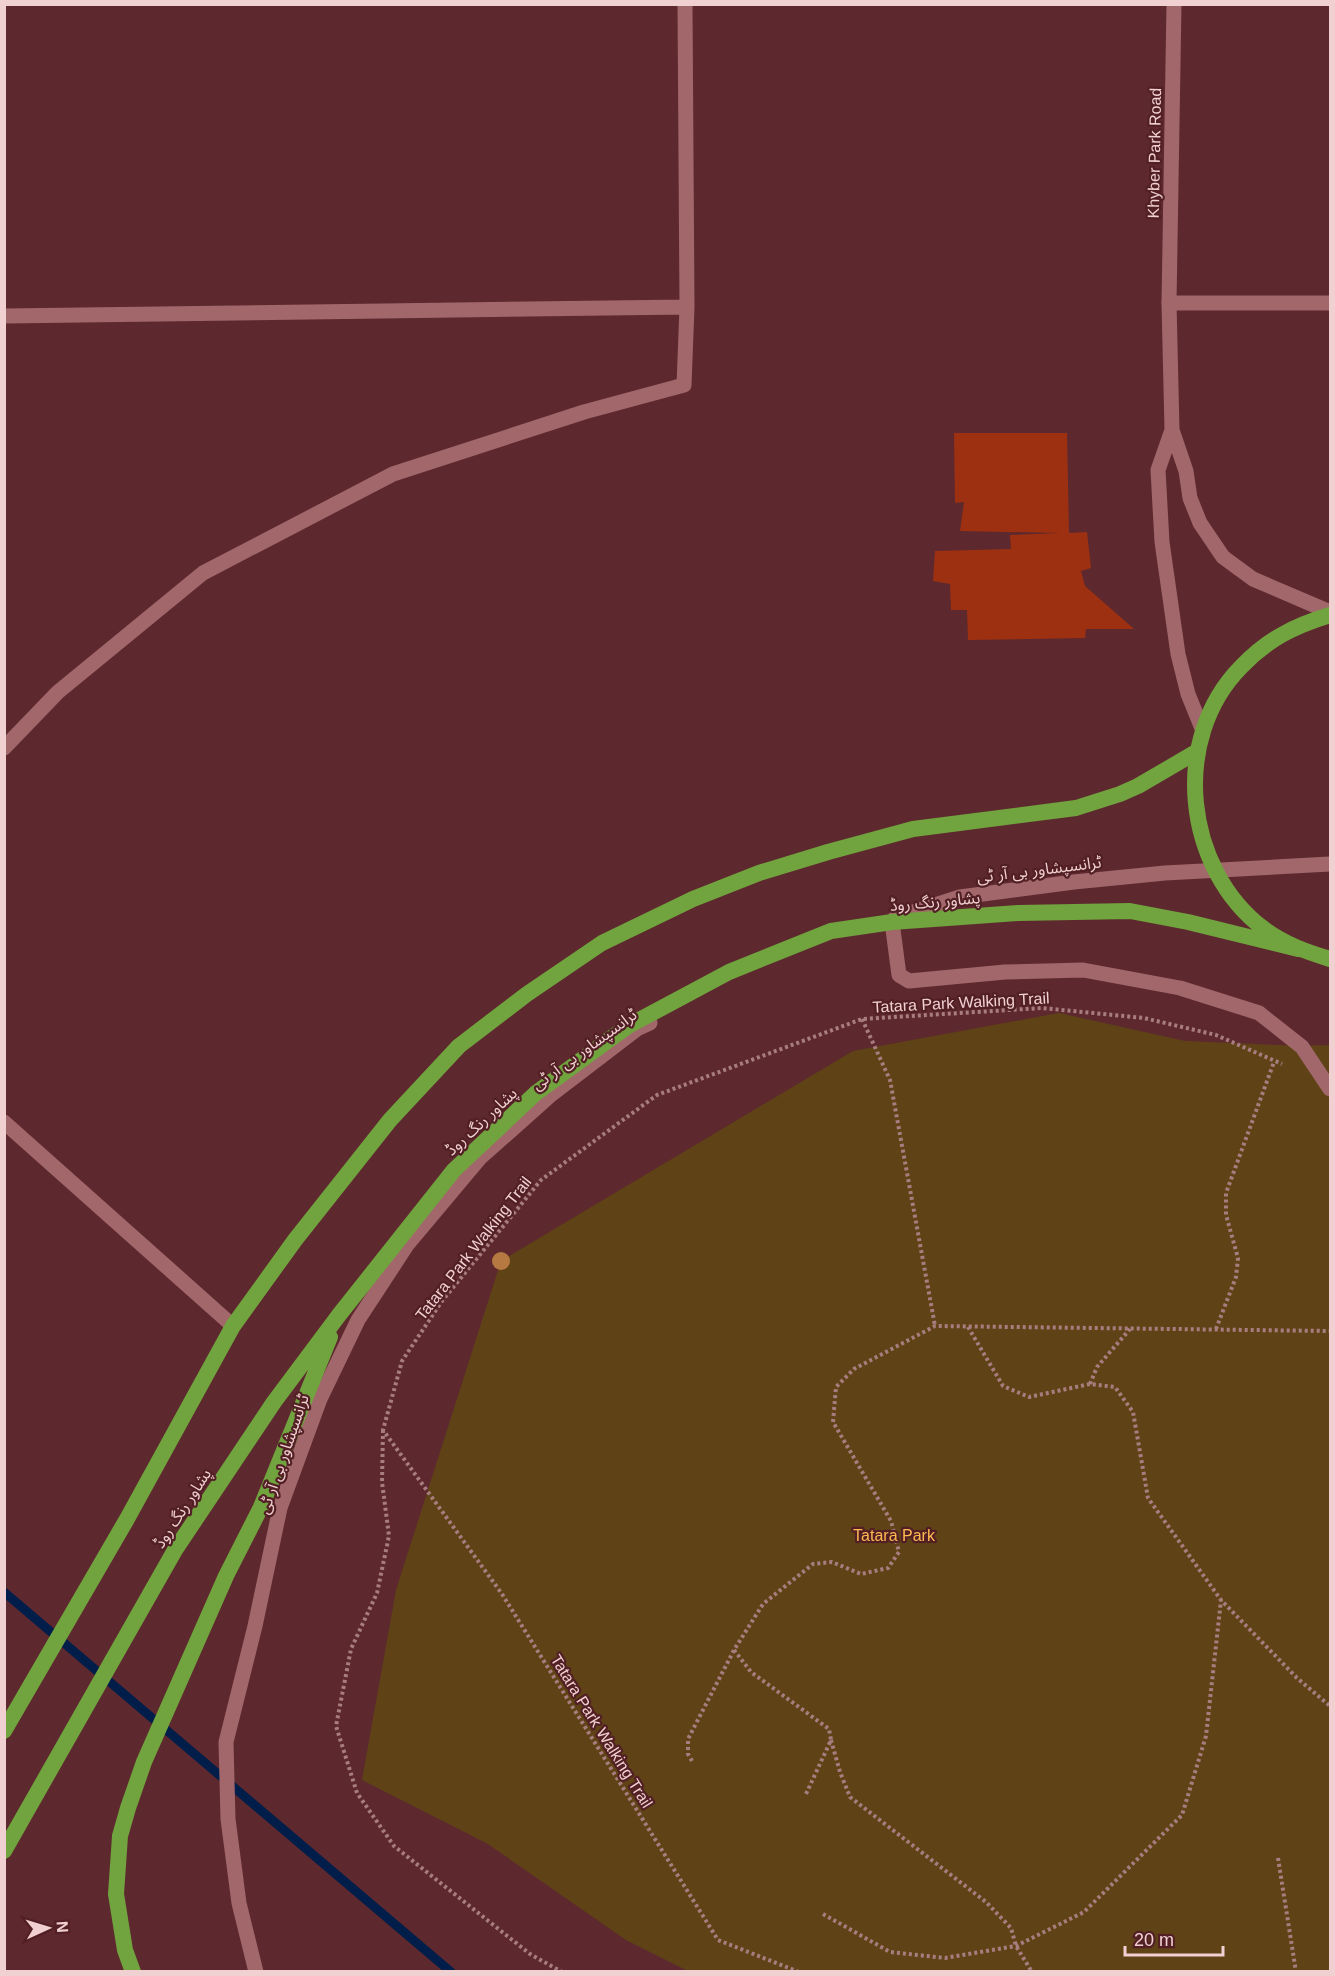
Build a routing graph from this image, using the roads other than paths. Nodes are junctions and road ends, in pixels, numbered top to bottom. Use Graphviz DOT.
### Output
graph roads {
  1 [pos="685,4"];
  2 [pos="1174,4"];
  3 [pos="1169,303"];
  4 [pos="1330,303"];
  5 [pos="687,308"];
  6 [pos="4,316"];
  7 [pos="1172,430"];
  8 [pos="1330,614"];
  9 [pos="1203,731"];
  10 [pos="4,748"];
  11 [pos="1198,751"];
  12 [pos="1330,864"];
  13 [pos="892,922"];
  14 [pos="1298,949"];
  15 [pos="1330,959"];
  16 [pos="1330,1089"];
  17 [pos="4,1122"];
  18 [pos="339,1315"];
  19 [pos="233,1326"];
  20 [pos="4,1731"];
  21 [pos="4,1851"];
  22 [pos="133,1971"];
  23 [pos="256,1971"];
  1 -- 5 [label="street"];
  2 -- 3 [label="street, Khyber Park Road"];
  3 -- 4 [label="street"];
  3 -- 7 [label="street, Khyber Park Road"];
  5 -- 6 [label="street"];
  5 -- 10 [label="street"];
  7 -- 8 [label="street"];
  7 -- 9 [label="street"];
  8 -- 9 [label="highway"];
  9 -- 11 [label="highway"];
  11 -- 14 [label="highway"];
  11 -- 19 [label="highway"];
  12 -- 23 [label="street, ٹرانسپشاور بی آر ٹی"];
  13 -- 14 [label="highway, پشاور رنگ روڈ"];
  13 -- 16 [label="street"];
  13 -- 18 [label="highway, پشاور رنگ روڈ"];
  14 -- 15 [label="highway"];
  17 -- 19 [label="street"];
  18 -- 21 [label="highway, پشاور رنگ روڈ"];
  18 -- 22 [label="highway"];
  19 -- 20 [label="highway"];
}
